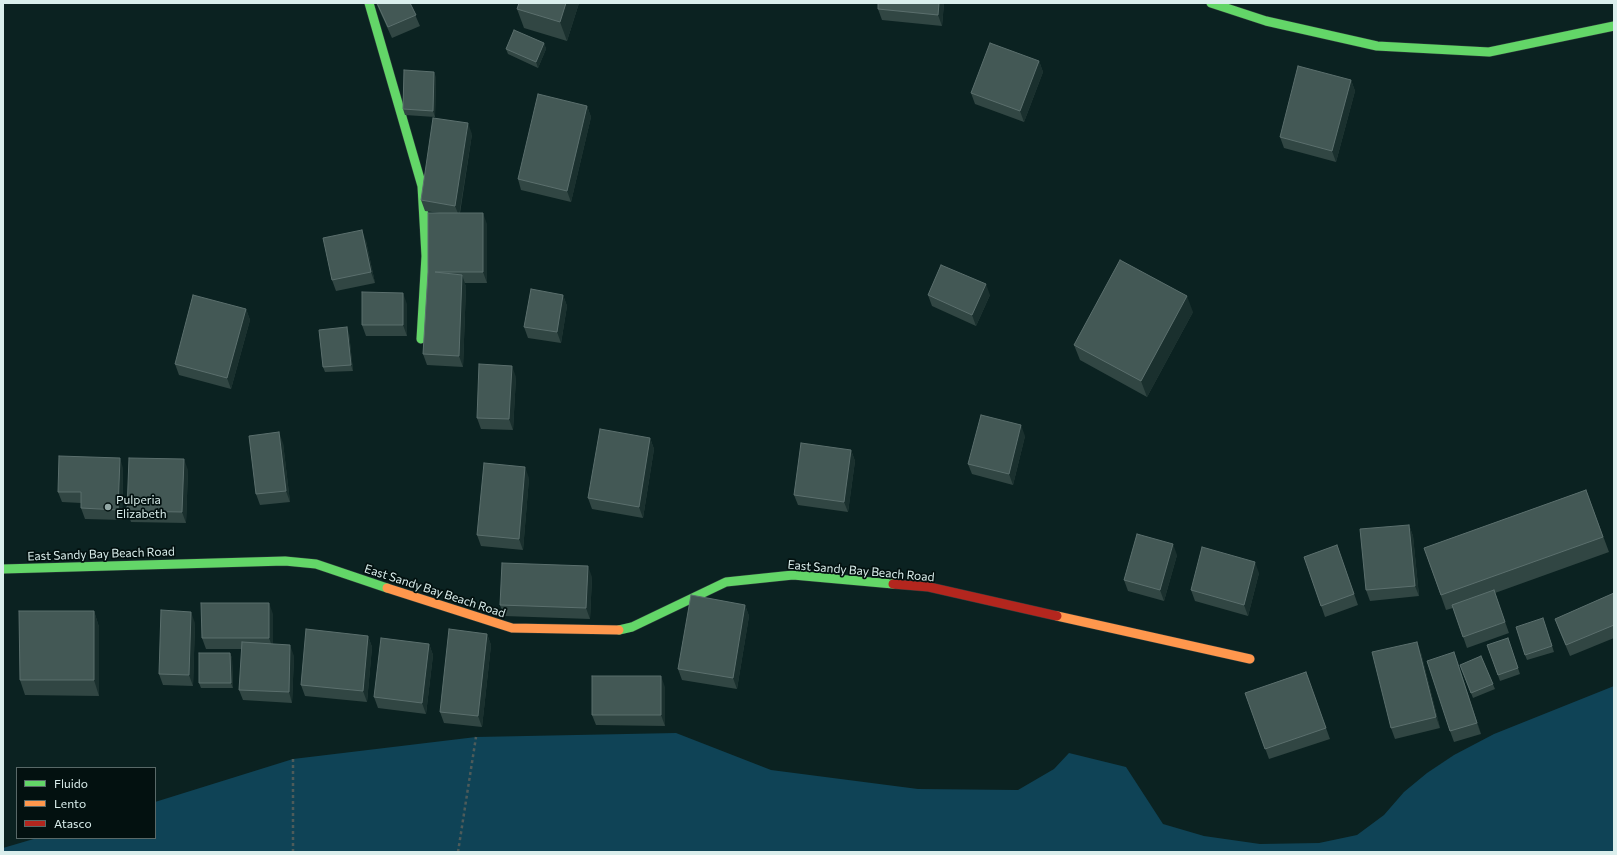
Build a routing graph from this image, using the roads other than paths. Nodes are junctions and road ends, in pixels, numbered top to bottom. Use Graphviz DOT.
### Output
graph roads {
  1 [pos="369,3"];
  2 [pos="1212,3"];
  3 [pos="1614,26"];
  4 [pos="421,339"];
  5 [pos="3,569"];
  6 [pos="1250,659"];
  1 -- 4 [label="street"];
  2 -- 3 [label="street"];
  5 -- 6 [label="street, East Sandy Bay Beach Road"];
}
